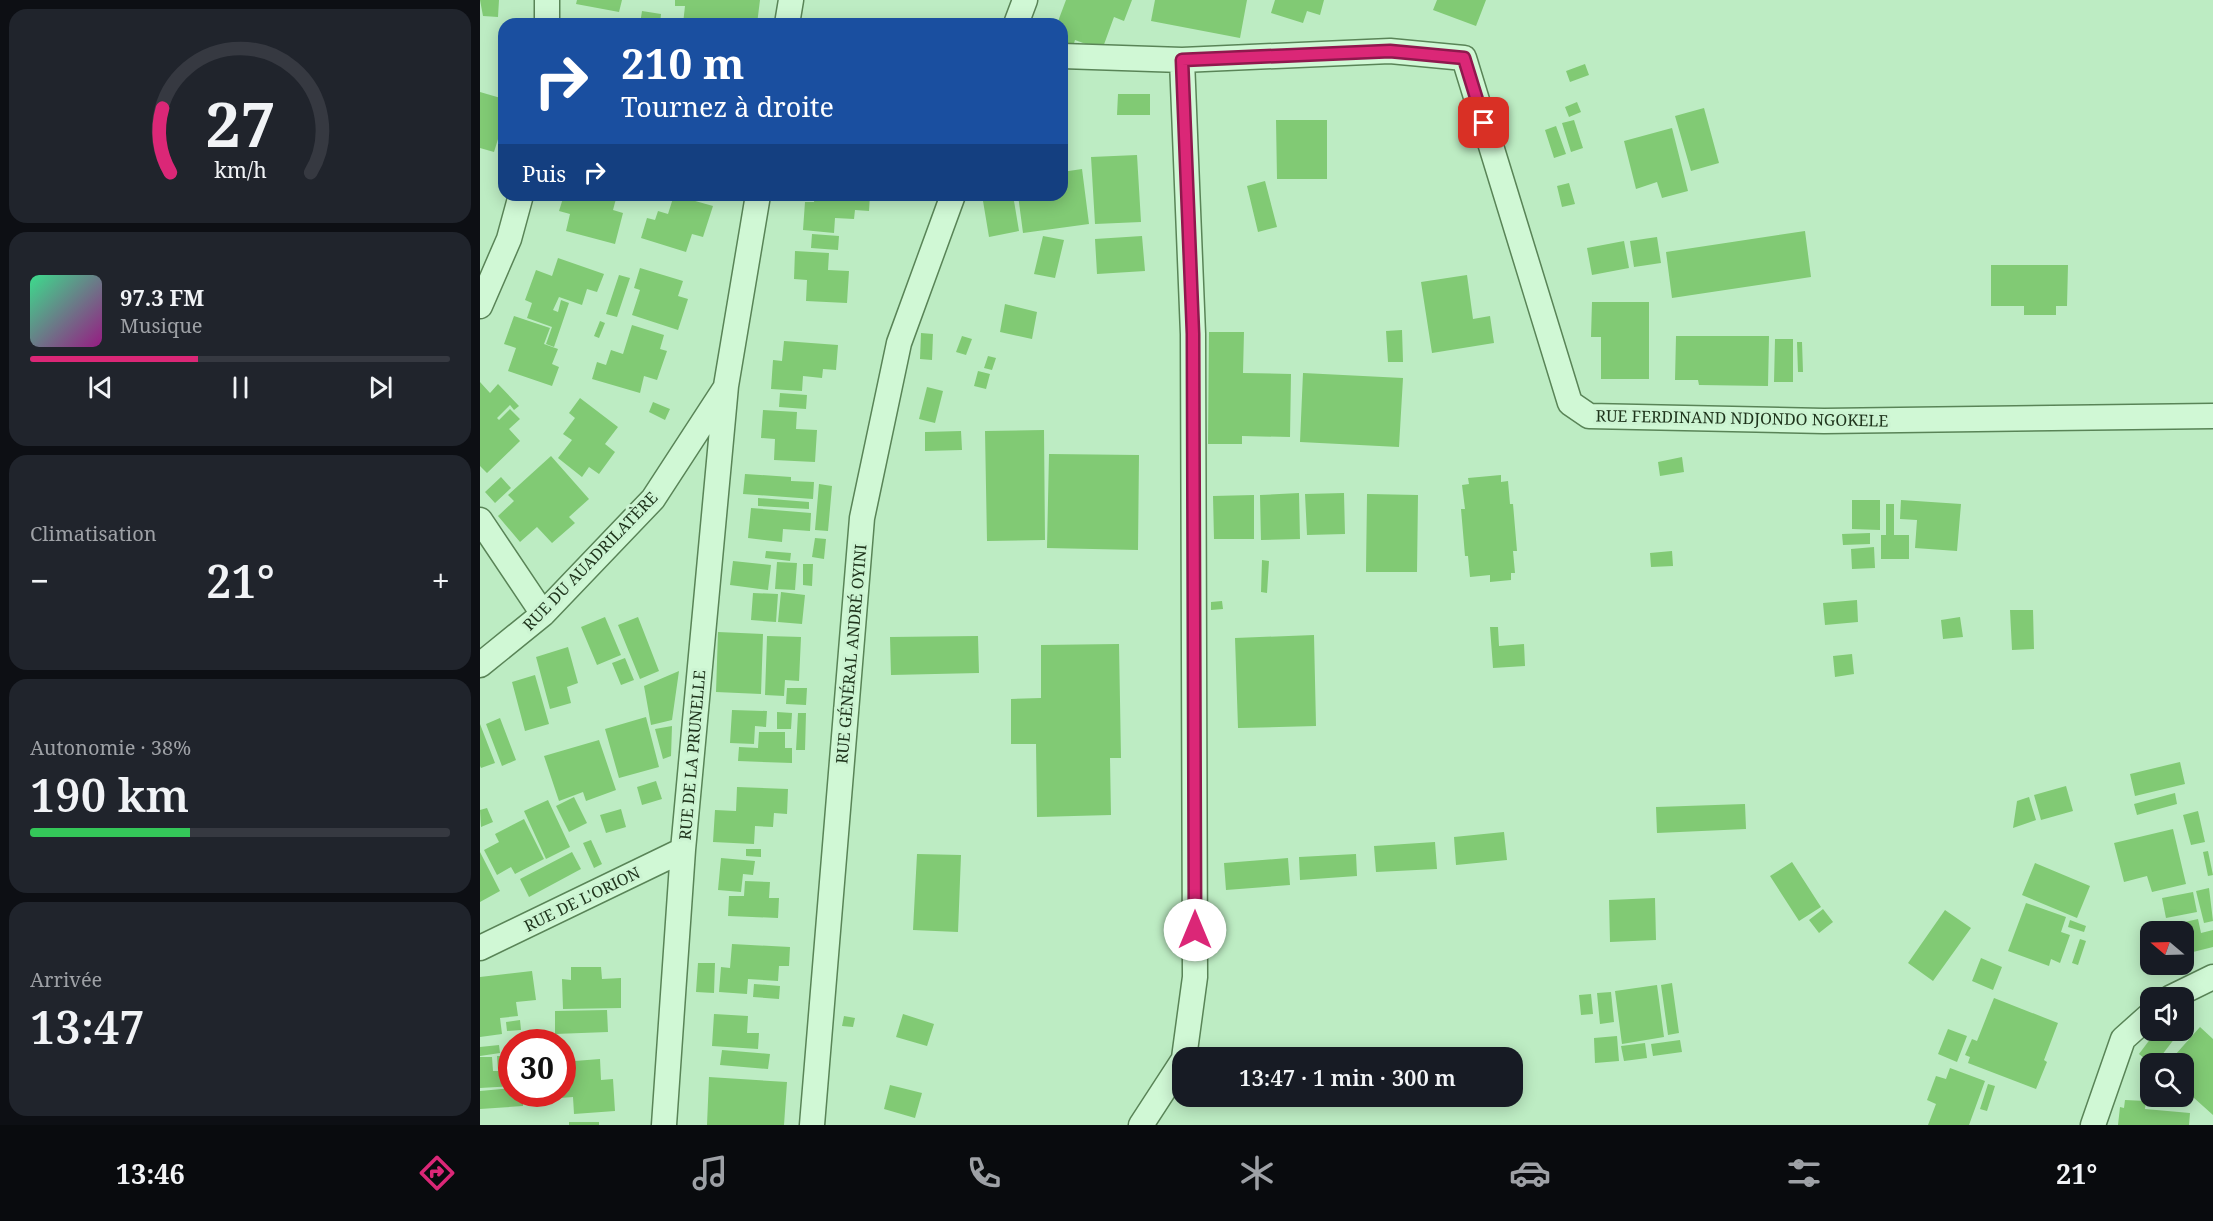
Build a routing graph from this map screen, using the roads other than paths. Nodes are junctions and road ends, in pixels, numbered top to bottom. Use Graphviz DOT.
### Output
graph roads {
  1 [pos="548,0"];
  2 [pos="791,0"];
  3 [pos="1025,0"];
  4 [pos="547,18"];
  5 [pos="788,18"];
  6 [pos="1018,18"];
  7 [pos="1068,56"];
  8 [pos="1182,60"];
  9 [pos="519,201"];
  10 [pos="757,201"];
  11 [pos="951,201"];
  12 [pos="480,306"];
  13 [pos="726,386"];
  14 [pos="2213,416"];
  15 [pos="480,520"];
  16 [pos="543,614"];
  17 [pos="480,665"];
  18 [pos="683,850"];
  19 [pos="480,948"];
  20 [pos="2213,977"];
  21 [pos="2193,987"];
  22 [pos="2140,1023"];
  23 [pos="1185,1047"];
  24 [pos="1172,1077"];
  25 [pos="664,1125"];
  26 [pos="812,1125"];
  27 [pos="1141,1125"];
  28 [pos="2093,1125"];
  1 -- 4 [label="street"];
  2 -- 5 [label="street"];
  3 -- 6 [label="street"];
  7 -- 8 [label="street, RUE FERDINAND NDJONDO NGOKELE"];
  8 -- 14 [label="street, RUE FERDINAND NDJONDO NGOKELE"];
  8 -- 23 [label="street"];
  9 -- 12 [label="street"];
  10 -- 13 [label="street, RUE DE LA PRUNELLE"];
  11 -- 26 [label="street, RUE GÉNÉRAL ANDRÉ OYINI"];
  13 -- 16 [label="street, RUE DU AUADRILATÈRE"];
  13 -- 18 [label="street, RUE DE LA PRUNELLE"];
  15 -- 16 [label="street"];
  16 -- 17 [label="street, RUE DU AUADRILATÈRE"];
  18 -- 19 [label="street, RUE DE L'ORION"];
  18 -- 25 [label="street, RUE DE LA PRUNELLE"];
  20 -- 21 [label="street"];
  22 -- 28 [label="street"];
  24 -- 27 [label="street"];
}
